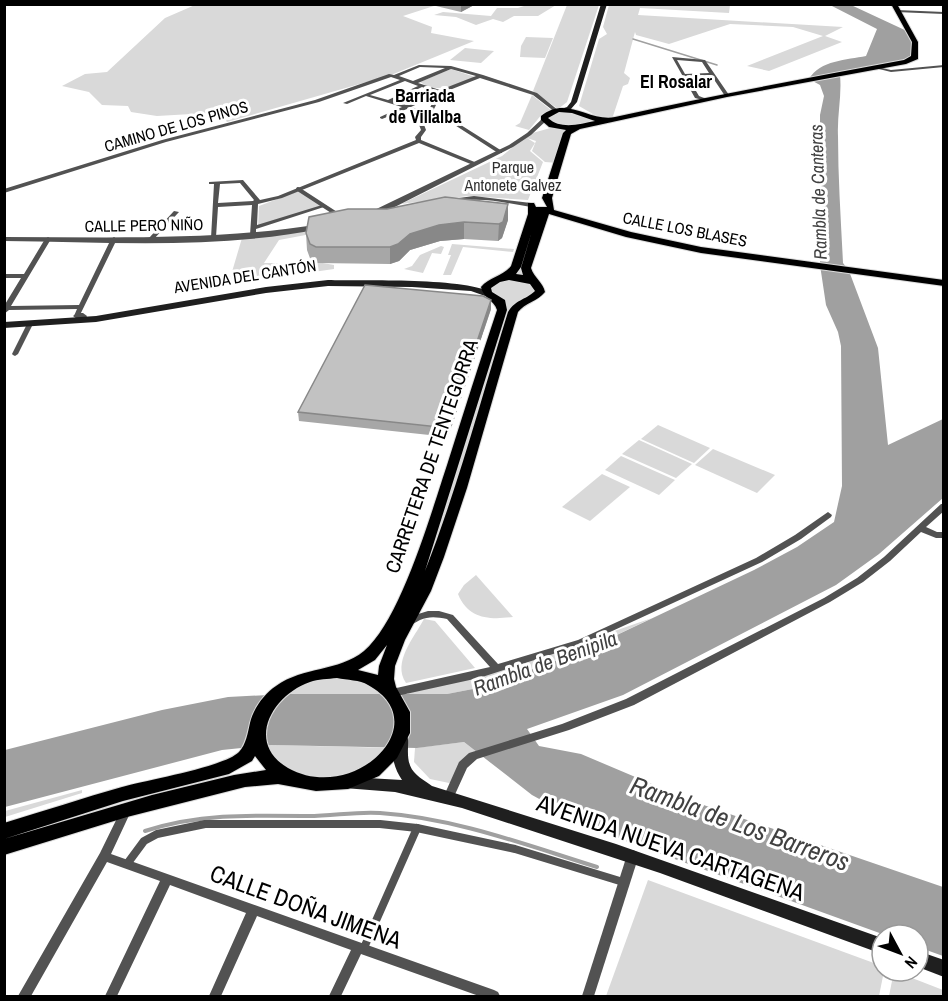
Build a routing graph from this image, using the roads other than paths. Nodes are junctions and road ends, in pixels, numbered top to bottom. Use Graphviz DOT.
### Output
graph roads {
  1 [pos="604,4"];
  2 [pos="905,4"];
  3 [pos="896,7"];
  4 [pos="906,11"];
  5 [pos="944,13"];
  6 [pos="944,66"];
  7 [pos="451,67"];
  8 [pos="877,68"];
  9 [pos="711,74"];
  10 [pos="684,75"];
  11 [pos="393,76"];
  12 [pos="481,76"];
  13 [pos="404,80"];
  14 [pos="413,83"];
  15 [pos="421,86"];
  16 [pos="440,92"];
  17 [pos="366,95"];
  18 [pos="727,95"];
  19 [pos="707,100"];
  20 [pos="388,102"];
  21 [pos="574,102"];
  22 [pos="345,103"];
  23 [pos="408,108"];
  24 [pos="559,111"];
  25 [pos="431,112"];
  26 [pos="581,112"];
  27 [pos="590,117"];
  28 [pos="382,118"];
  29 [pos="544,120"];
  30 [pos="620,120"];
  31 [pos="557,127"];
  32 [pos="578,127"];
  33 [pos="529,134"];
  34 [pos="419,141"];
  35 [pos="500,152"];
  36 [pos="475,164"];
  37 [pos="298,189"];
  38 [pos="4,191"];
  39 [pos="441,201"];
  40 [pos="255,203"];
  41 [pos="215,205"];
  42 [pos="324,206"];
  43 [pos="405,206"];
  44 [pos="532,207"];
  45 [pos="548,208"];
  46 [pos="176,212"];
  47 [pos="344,220"];
  48 [pos="253,231"];
  49 [pos="213,237"];
  50 [pos="4,239"];
  51 [pos="48,239"];
  52 [pos="114,239"];
  53 [pos="151,239"];
  54 [pos="4,276"];
  55 [pos="26,276"];
  56 [pos="496,280"];
  57 [pos="534,282"];
  58 [pos="944,283"];
  59 [pos="491,297"];
  60 [pos="528,301"];
  61 [pos="6,310"];
  62 [pos="81,313"];
  63 [pos="4,320"];
  64 [pos="30,324"];
  65 [pos="4,325"];
  66 [pos="15,354"];
  67 [pos="944,506"];
  68 [pos="828,515"];
  69 [pos="922,529"];
  70 [pos="944,535"];
  71 [pos="408,623"];
  72 [pos="497,669"];
  73 [pos="337,672"];
  74 [pos="391,693"];
  75 [pos="255,742"];
  76 [pos="399,744"];
  77 [pos="290,778"];
  78 [pos="337,783"];
  79 [pos="446,797"];
  80 [pos="128,808"];
  81 [pos="417,828"];
  82 [pos="4,831"];
  83 [pos="4,847"];
  84 [pos="633,855"];
  85 [pos="104,856"];
  86 [pos="127,864"];
  87 [pos="168,878"];
  88 [pos="623,882"];
  89 [pos="254,909"];
  90 [pos="870,942"];
  91 [pos="360,949"];
  92 [pos="24,996"];
  93 [pos="111,996"];
  94 [pos="215,996"];
  95 [pos="335,996"];
  96 [pos="494,996"];
  97 [pos="588,996"];
  1 -- 21 [label="main road"];
  2 -- 4 [label="street"];
  3 -- 4 [label="street"];
  3 -- 8 [label="main road"];
  4 -- 5 [label="street"];
  6 -- 8 [label="street"];
  7 -- 11 [label="street, CAMINO DE LOS PINOS"];
  7 -- 12 [label="street, CAMINO DE LOS PINOS"];
  7 -- 14 [label="street"];
  8 -- 18 [label="main road"];
  9 -- 10 [label="street"];
  9 -- 10 [label="street"];
  9 -- 18 [label="street"];
  10 -- 19 [label="street"];
  11 -- 13 [label="street"];
  11 -- 38 [label="street, CAMINO DE LOS PINOS"];
  12 -- 16 [label="street"];
  12 -- 24 [label="street, CAMINO DE LOS PINOS"];
  13 -- 14 [label="street"];
  13 -- 17 [label="street"];
  14 -- 15 [label="street"];
  15 -- 16 [label="street"];
  15 -- 20 [label="street"];
  16 -- 23 [label="street"];
  16 -- 25 [label="street"];
  17 -- 20 [label="street"];
  17 -- 22 [label="street"];
  18 -- 19 [label="main road"];
  19 -- 30 [label="main road"];
  20 -- 23 [label="street"];
  21 -- 24 [label="main road"];
  21 -- 26 [label="main road"];
  23 -- 25 [label="street"];
  23 -- 28 [label="street"];
  24 -- 26 [label="main road"];
  24 -- 29 [label="main road"];
  25 -- 34 [label="street"];
  25 -- 35 [label="street"];
  26 -- 27 [label="main road"];
  27 -- 30 [label="main road"];
  27 -- 32 [label="main road"];
  29 -- 31 [label="main road"];
  29 -- 33 [label="street"];
  30 -- 32 [label="main road"];
  31 -- 32 [label="main road"];
  31 -- 33 [label="street"];
  31 -- 44 [label="main road"];
  32 -- 45 [label="main road"];
  33 -- 35 [label="street"];
  34 -- 36 [label="street"];
  34 -- 37 [label="street"];
  35 -- 36 [label="street"];
  36 -- 43 [label="street"];
  37 -- 40 [label="street"];
  37 -- 42 [label="street"];
  39 -- 44 [label="street"];
  40 -- 41 [label="street"];
  40 -- 41 [label="street"];
  40 -- 48 [label="street"];
  41 -- 49 [label="street"];
  42 -- 47 [label="street"];
  42 -- 48 [label="street"];
  43 -- 43 [label="street"];
  44 -- 45 [label="main road, CALLE LOS BLASES"];
  44 -- 56 [label="main road"];
  45 -- 57 [label="main road"];
  45 -- 58 [label="main road, CALLE LOS BLASES"];
  46 -- 53 [label="street"];
  47 -- 48 [label="street, CALLE PERO NIÑO"];
  48 -- 49 [label="street, CALLE PERO NIÑO"];
  49 -- 53 [label="street, CALLE PERO NIÑO"];
  50 -- 51 [label="street, CALLE PERO NIÑO"];
  51 -- 52 [label="street, CALLE PERO NIÑO"];
  51 -- 55 [label="street"];
  52 -- 53 [label="street, CALLE PERO NIÑO"];
  52 -- 62 [label="street"];
  54 -- 55 [label="street"];
  55 -- 61 [label="street"];
  56 -- 57 [label="main road"];
  56 -- 59 [label="main road"];
  56 -- 62 [label="main road, AVENIDA DEL CANTÓN"];
  57 -- 60 [label="main road"];
  59 -- 60 [label="main road"];
  59 -- 64 [label="main road, AVENIDA DEL CANTÓN"];
  59 -- 73 [label="main road, CARRETERA DE TENTEGORRA"];
  60 -- 71 [label="main road, CARRETERA DE TENTEGORRA"];
  61 -- 62 [label="street"];
  62 -- 63 [label="main road, AVENIDA DEL CANTÓN"];
  64 -- 65 [label="main road, AVENIDA DEL CANTÓN"];
  64 -- 66 [label="street"];
  67 -- 69 [label="street"];
  68 -- 72 [label="street"];
  69 -- 70 [label="street"];
  69 -- 79 [label="street"];
  71 -- 72 [label="street"];
  71 -- 74 [label="main road, CARRETERA DE TENTEGORRA"];
  72 -- 74 [label="street"];
  73 -- 74 [label="main road"];
  73 -- 75 [label="main road"];
  74 -- 76 [label="main road"];
  75 -- 77 [label="main road"];
  75 -- 82 [label="main road"];
  76 -- 78 [label="main road"];
  76 -- 79 [label="main road, AVENIDA NUEVA CARTAGENA"];
  77 -- 78 [label="main road"];
  77 -- 80 [label="main road"];
  78 -- 79 [label="main road, AVENIDA NUEVA CARTAGENA"];
  79 -- 84 [label="main road, AVENIDA NUEVA CARTAGENA"];
  80 -- 83 [label="main road"];
  80 -- 85 [label="street"];
  81 -- 86 [label="street"];
  81 -- 88 [label="street"];
  81 -- 91 [label="street"];
  84 -- 88 [label="street"];
  84 -- 90 [label="main road, AVENIDA NUEVA CARTAGENA"];
  85 -- 86 [label="street, CALLE DOÑA JIMENA"];
  85 -- 92 [label="street"];
  86 -- 87 [label="street, CALLE DOÑA JIMENA"];
  87 -- 89 [label="street, CALLE DOÑA JIMENA"];
  87 -- 93 [label="street"];
  88 -- 97 [label="street"];
  89 -- 91 [label="street, CALLE DOÑA JIMENA"];
  89 -- 94 [label="street"];
  91 -- 95 [label="street"];
  91 -- 96 [label="street, CALLE DOÑA JIMENA"];
}
